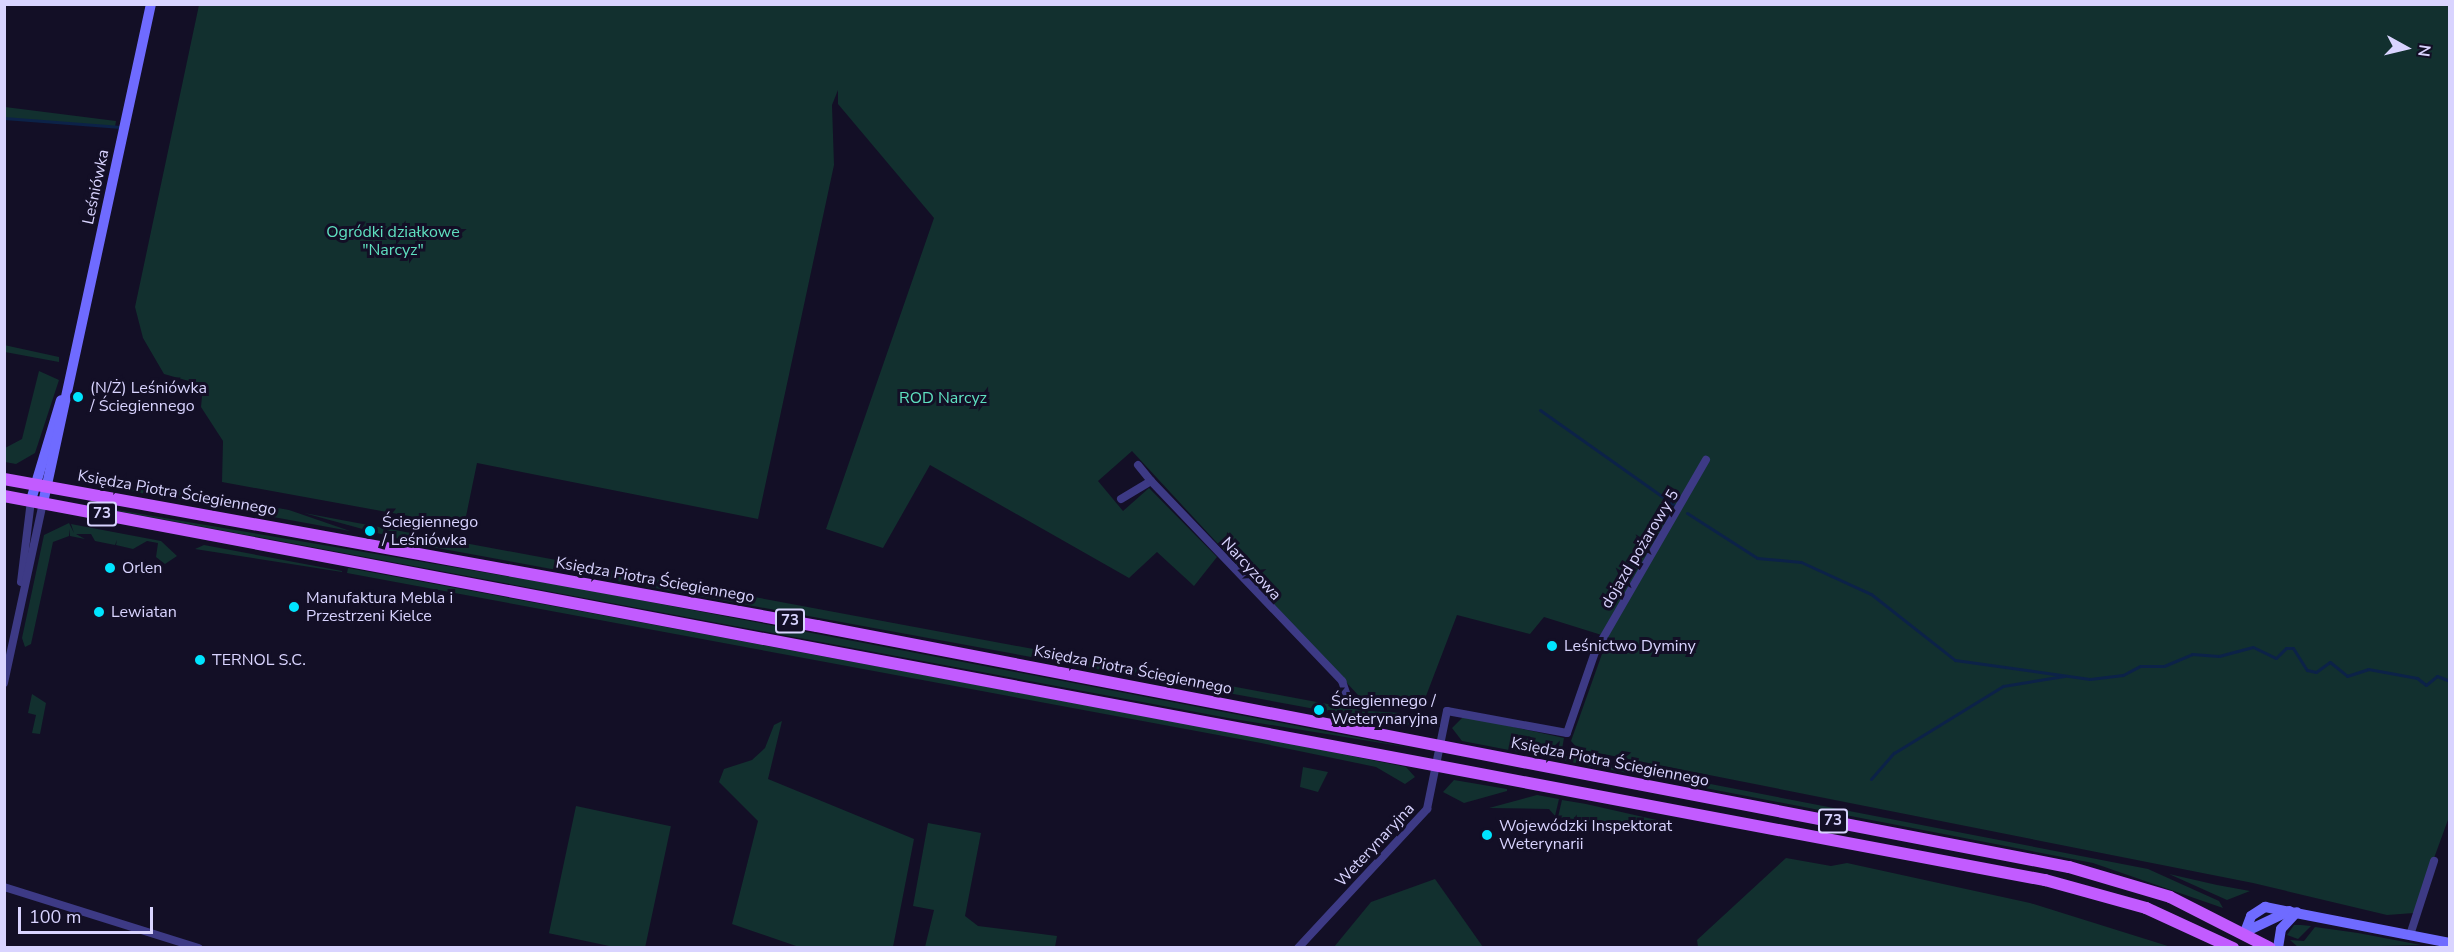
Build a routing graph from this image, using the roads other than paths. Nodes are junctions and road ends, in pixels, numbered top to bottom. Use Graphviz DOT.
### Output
graph roads {
  1 [pos="151,4"];
  2 [pos="1706,460"];
  3 [pos="1138,465"];
  4 [pos="4,478"];
  5 [pos="1150,481"];
  6 [pos="41,485"];
  7 [pos="4,496"];
  8 [pos="1121,499"];
  9 [pos="37,502"];
  10 [pos="21,591"];
  11 [pos="4,682"];
  12 [pos="1350,704"];
  13 [pos="1442,746"];
  14 [pos="1439,763"];
  15 [pos="2434,861"];
  16 [pos="4,887"];
  17 [pos="2293,912"];
  18 [pos="2245,932"];
  19 [pos="2410,935"];
  20 [pos="2450,943"];
  21 [pos="199,948"];
  22 [pos="1298,948"];
  23 [pos="2234,948"];
  24 [pos="2270,948"];
  25 [pos="2278,948"];
  1 -- 6 [label="street, Leśniówka"];
  2 -- 13 [label="street, dojazd pożarowy 5"];
  3 -- 5 [label="street, Narcyzowa"];
  4 -- 6 [label="main road, Księdza Piotra Ściegiennego / 73"];
  5 -- 8 [label="street"];
  5 -- 12 [label="street, Narcyzowa"];
  6 -- 9 [label="street, Leśniówka"];
  6 -- 13 [label="main road, Księdza Piotra Ściegiennego / 73"];
  7 -- 9 [label="main road, Księdza Piotra Ściegiennego / 73"];
  9 -- 10 [label="street"];
  9 -- 10 [label="street"];
  9 -- 14 [label="main road, Księdza Piotra Ściegiennego / 73"];
  10 -- 11 [label="street"];
  13 -- 14 [label="street, Weterynaryjna"];
  13 -- 18 [label="main road, Księdza Piotra Ściegiennego / 73"];
  14 -- 22 [label="street, Weterynaryjna"];
  14 -- 23 [label="main road, Księdza Piotra Ściegiennego / 73"];
  15 -- 19 [label="street"];
  16 -- 21 [label="street"];
  17 -- 18 [label="street"];
  17 -- 19 [label="street"];
  17 -- 25 [label="street"];
  18 -- 23 [label="main road"];
  18 -- 24 [label="main road, 73"];
  19 -- 20 [label="street"];
}
